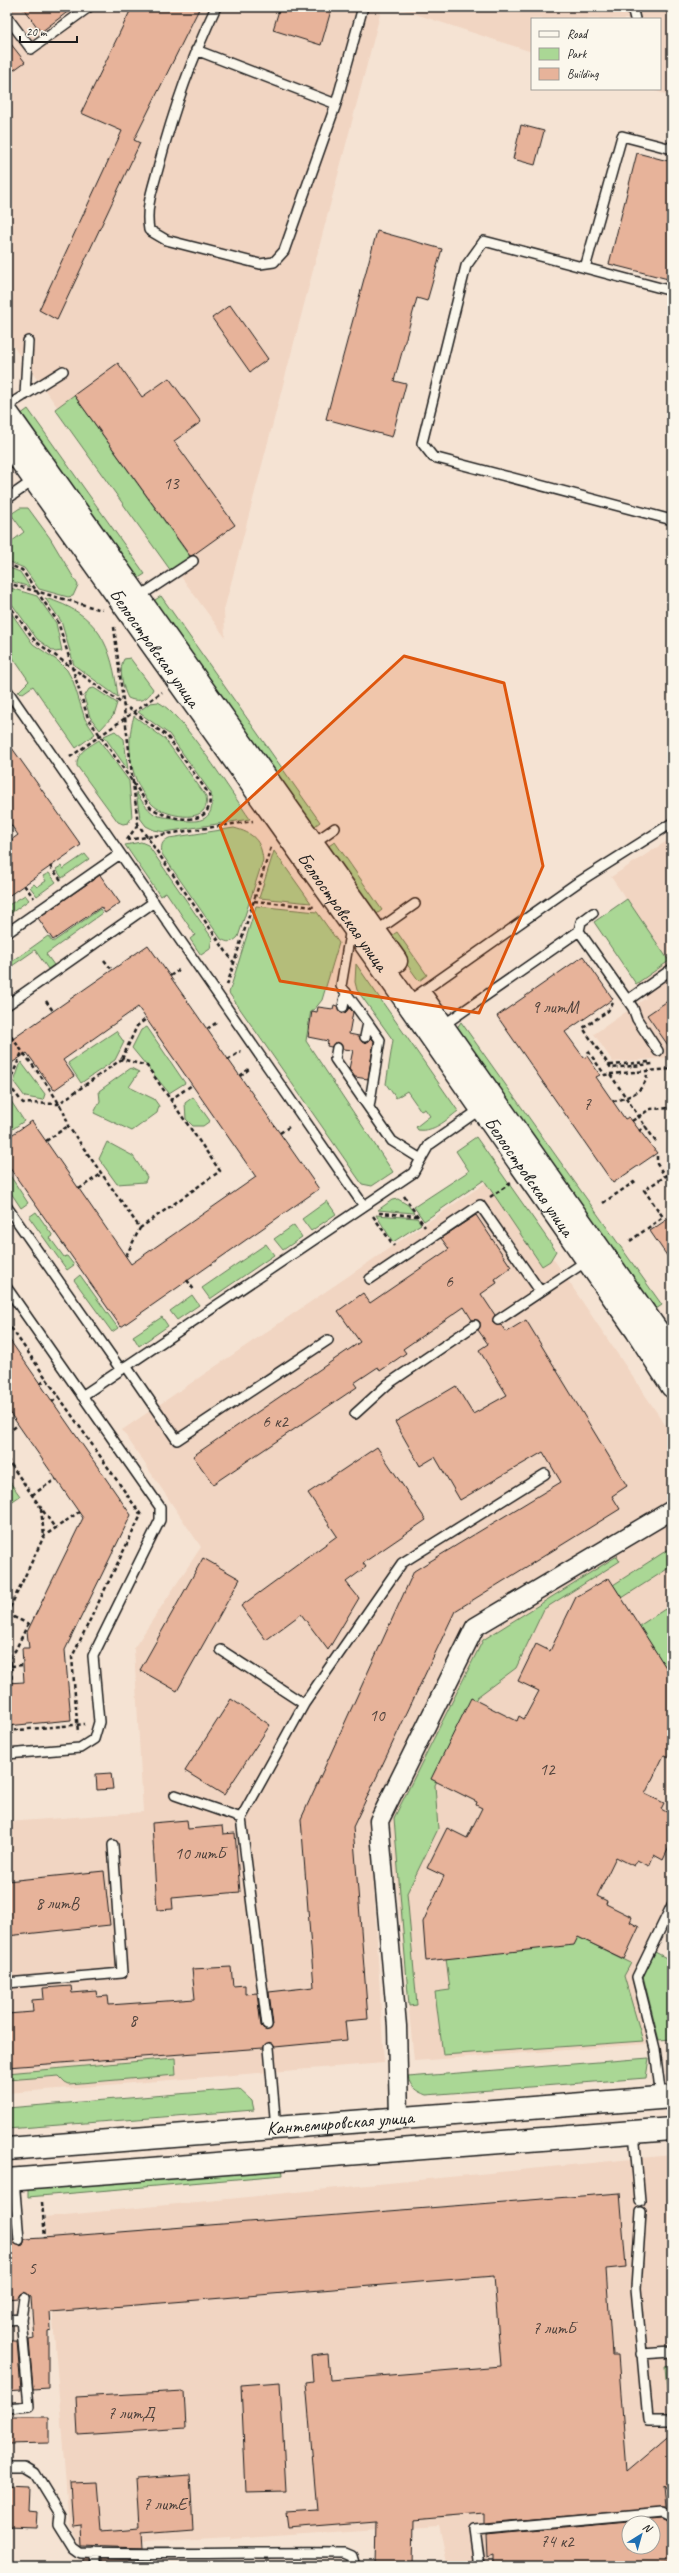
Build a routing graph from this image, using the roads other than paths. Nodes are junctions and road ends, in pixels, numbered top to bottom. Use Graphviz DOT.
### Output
graph roads {
  1 [pos="89,7"];
  2 [pos="216,7"];
  3 [pos="363,7"];
  4 [pos="632,7"];
  5 [pos="7,17"];
  6 [pos="635,18"];
  7 [pos="196,50"];
  8 [pos="336,104"];
  9 [pos="672,149"];
  10 [pos="585,268"];
  11 [pos="672,291"];
  12 [pos="28,341"];
  13 [pos="63,371"];
  14 [pos="25,395"];
  15 [pos="7,406"];
  16 [pos="7,413"];
  17 [pos="7,441"];
  18 [pos="34,480"];
  19 [pos="7,499"];
  20 [pos="672,520"];
  21 [pos="193,561"];
  22 [pos="120,608"];
  23 [pos="7,690"];
  24 [pos="672,823"];
  25 [pos="335,828"];
  26 [pos="306,848"];
  27 [pos="120,854"];
  28 [pos="154,902"];
  29 [pos="415,904"];
  30 [pos="593,913"];
  31 [pos="579,931"];
  32 [pos="363,932"];
  33 [pos="7,933"];
  34 [pos="672,970"];
  35 [pos="346,992"];
  36 [pos="413,998"];
  37 [pos="628,1000"];
  38 [pos="7,1005"];
  39 [pos="343,1007"];
  40 [pos="368,1022"];
  41 [pos="436,1030"];
  42 [pos="365,1037"];
  43 [pos="337,1048"];
  44 [pos="658,1051"];
  45 [pos="359,1078"];
  46 [pos="357,1090"];
  47 [pos="488,1104"];
  48 [pos="369,1107"];
  49 [pos="421,1159"];
  50 [pos="364,1206"];
  51 [pos="7,1207"];
  52 [pos="588,1260"];
  53 [pos="370,1279"];
  54 [pos="7,1288"];
  55 [pos="540,1291"];
  56 [pos="498,1320"];
  57 [pos="475,1325"];
  58 [pos="328,1340"];
  59 [pos="672,1352"];
  60 [pos="124,1368"];
  61 [pos="672,1386"];
  62 [pos="82,1396"];
  63 [pos="355,1414"];
  64 [pos="545,1474"];
  65 [pos="670,1511"];
  66 [pos="221,1650"];
  67 [pos="304,1704"];
  68 [pos="7,1754"];
  69 [pos="175,1795"];
  70 [pos="241,1818"];
  71 [pos="113,1845"];
  72 [pos="672,1905"];
  73 [pos="7,1984"];
  74 [pos="267,2025"];
  75 [pos="269,2048"];
  76 [pos="666,2097"];
  77 [pos="399,2118"];
  78 [pos="276,2128"];
  79 [pos="672,2129"];
  80 [pos="634,2132"];
  81 [pos="7,2149"];
  82 [pos="10,2179"];
  83 [pos="640,2201"];
  84 [pos="641,2212"];
  85 [pos="19,2240"];
  86 [pos="24,2298"];
  87 [pos="21,2319"];
  88 [pos="7,2320"];
  89 [pos="672,2352"];
  90 [pos="642,2354"];
  91 [pos="7,2408"];
  92 [pos="672,2420"];
  93 [pos="7,2467"];
  94 [pos="672,2518"];
  95 [pos="95,2553"];
  96 [pos="95,2566"];
  97 [pos="355,2566"];
  98 [pos="479,2566"];
  1 -- 5 [label="lane"];
  2 -- 7 [label="lane"];
  3 -- 8 [label="lane"];
  4 -- 6 [label="lane"];
  7 -- 8 [label="lane"];
  7 -- 8 [label="lane"];
  9 -- 10 [label="lane"];
  10 -- 11 [label="lane"];
  10 -- 20 [label="lane"];
  12 -- 14 [label="lane"];
  13 -- 14 [label="lane"];
  14 -- 15 [label="lane"];
  16 -- 22 [label="main road, Белоостровская улица"];
  17 -- 18 [label="main road, Белоостровская улица"];
  18 -- 19 [label="lane"];
  18 -- 22 [label="main road, Белоостровская улица"];
  21 -- 22 [label="lane"];
  22 -- 26 [label="main road, Белоостровская улица"];
  23 -- 27 [label="lane"];
  24 -- 36 [label="lane"];
  25 -- 26 [label="lane"];
  26 -- 32 [label="main road, Белоостровская улица"];
  27 -- 28 [label="lane"];
  27 -- 33 [label="lane"];
  28 -- 38 [label="lane"];
  28 -- 50 [label="lane"];
  29 -- 32 [label="lane"];
  30 -- 31 [label="lane"];
  31 -- 37 [label="lane"];
  31 -- 41 [label="lane"];
  32 -- 35 [label="lane"];
  32 -- 36 [label="main road, Белоостровская улица"];
  34 -- 37 [label="lane"];
  35 -- 39 [label="lane"];
  35 -- 40 [label="lane"];
  36 -- 41 [label="main road, Белоостровская улица"];
  37 -- 44 [label="lane"];
  40 -- 42 [label="lane"];
  40 -- 48 [label="lane"];
  41 -- 47 [label="main road, Белоостровская улица"];
  43 -- 46 [label="lane"];
  45 -- 46 [label="lane"];
  46 -- 48 [label="lane"];
  47 -- 49 [label="lane"];
  47 -- 52 [label="main road, Белоостровская улица"];
  47 -- 59 [label="main road, Белоостровская улица"];
  48 -- 49 [label="lane"];
  49 -- 50 [label="lane"];
  50 -- 60 [label="lane"];
  51 -- 60 [label="lane"];
  52 -- 55 [label="lane"];
  52 -- 61 [label="main road, Белоостровская улица"];
  53 -- 55 [label="lane"];
  54 -- 62 [label="lane"];
  55 -- 56 [label="lane"];
  57 -- 63 [label="lane"];
  58 -- 60 [label="lane"];
  60 -- 62 [label="lane"];
  62 -- 68 [label="lane"];
  64 -- 67 [label="lane"];
  65 -- 77 [label="street"];
  66 -- 67 [label="lane"];
  67 -- 70 [label="lane"];
  69 -- 70 [label="lane"];
  70 -- 74 [label="lane"];
  71 -- 73 [label="lane"];
  72 -- 76 [label="lane"];
  75 -- 78 [label="lane"];
  76 -- 77 [label="main road, Кантемировская улица"];
  77 -- 78 [label="main road, Кантемировская улица"];
  78 -- 81 [label="main road, Кантемировская улица"];
  79 -- 80 [label="main road, Кантемировская улица"];
  80 -- 82 [label="main road, Кантемировская улица"];
  80 -- 83 [label="lane"];
  82 -- 85 [label="lane"];
  84 -- 90 [label="lane"];
  86 -- 87 [label="lane"];
  87 -- 88 [label="lane"];
  87 -- 91 [label="lane"];
  89 -- 90 [label="lane"];
  90 -- 92 [label="lane"];
  93 -- 95 [label="lane"];
  94 -- 98 [label="lane"];
  95 -- 96 [label="lane"];
  95 -- 97 [label="lane"];
}
